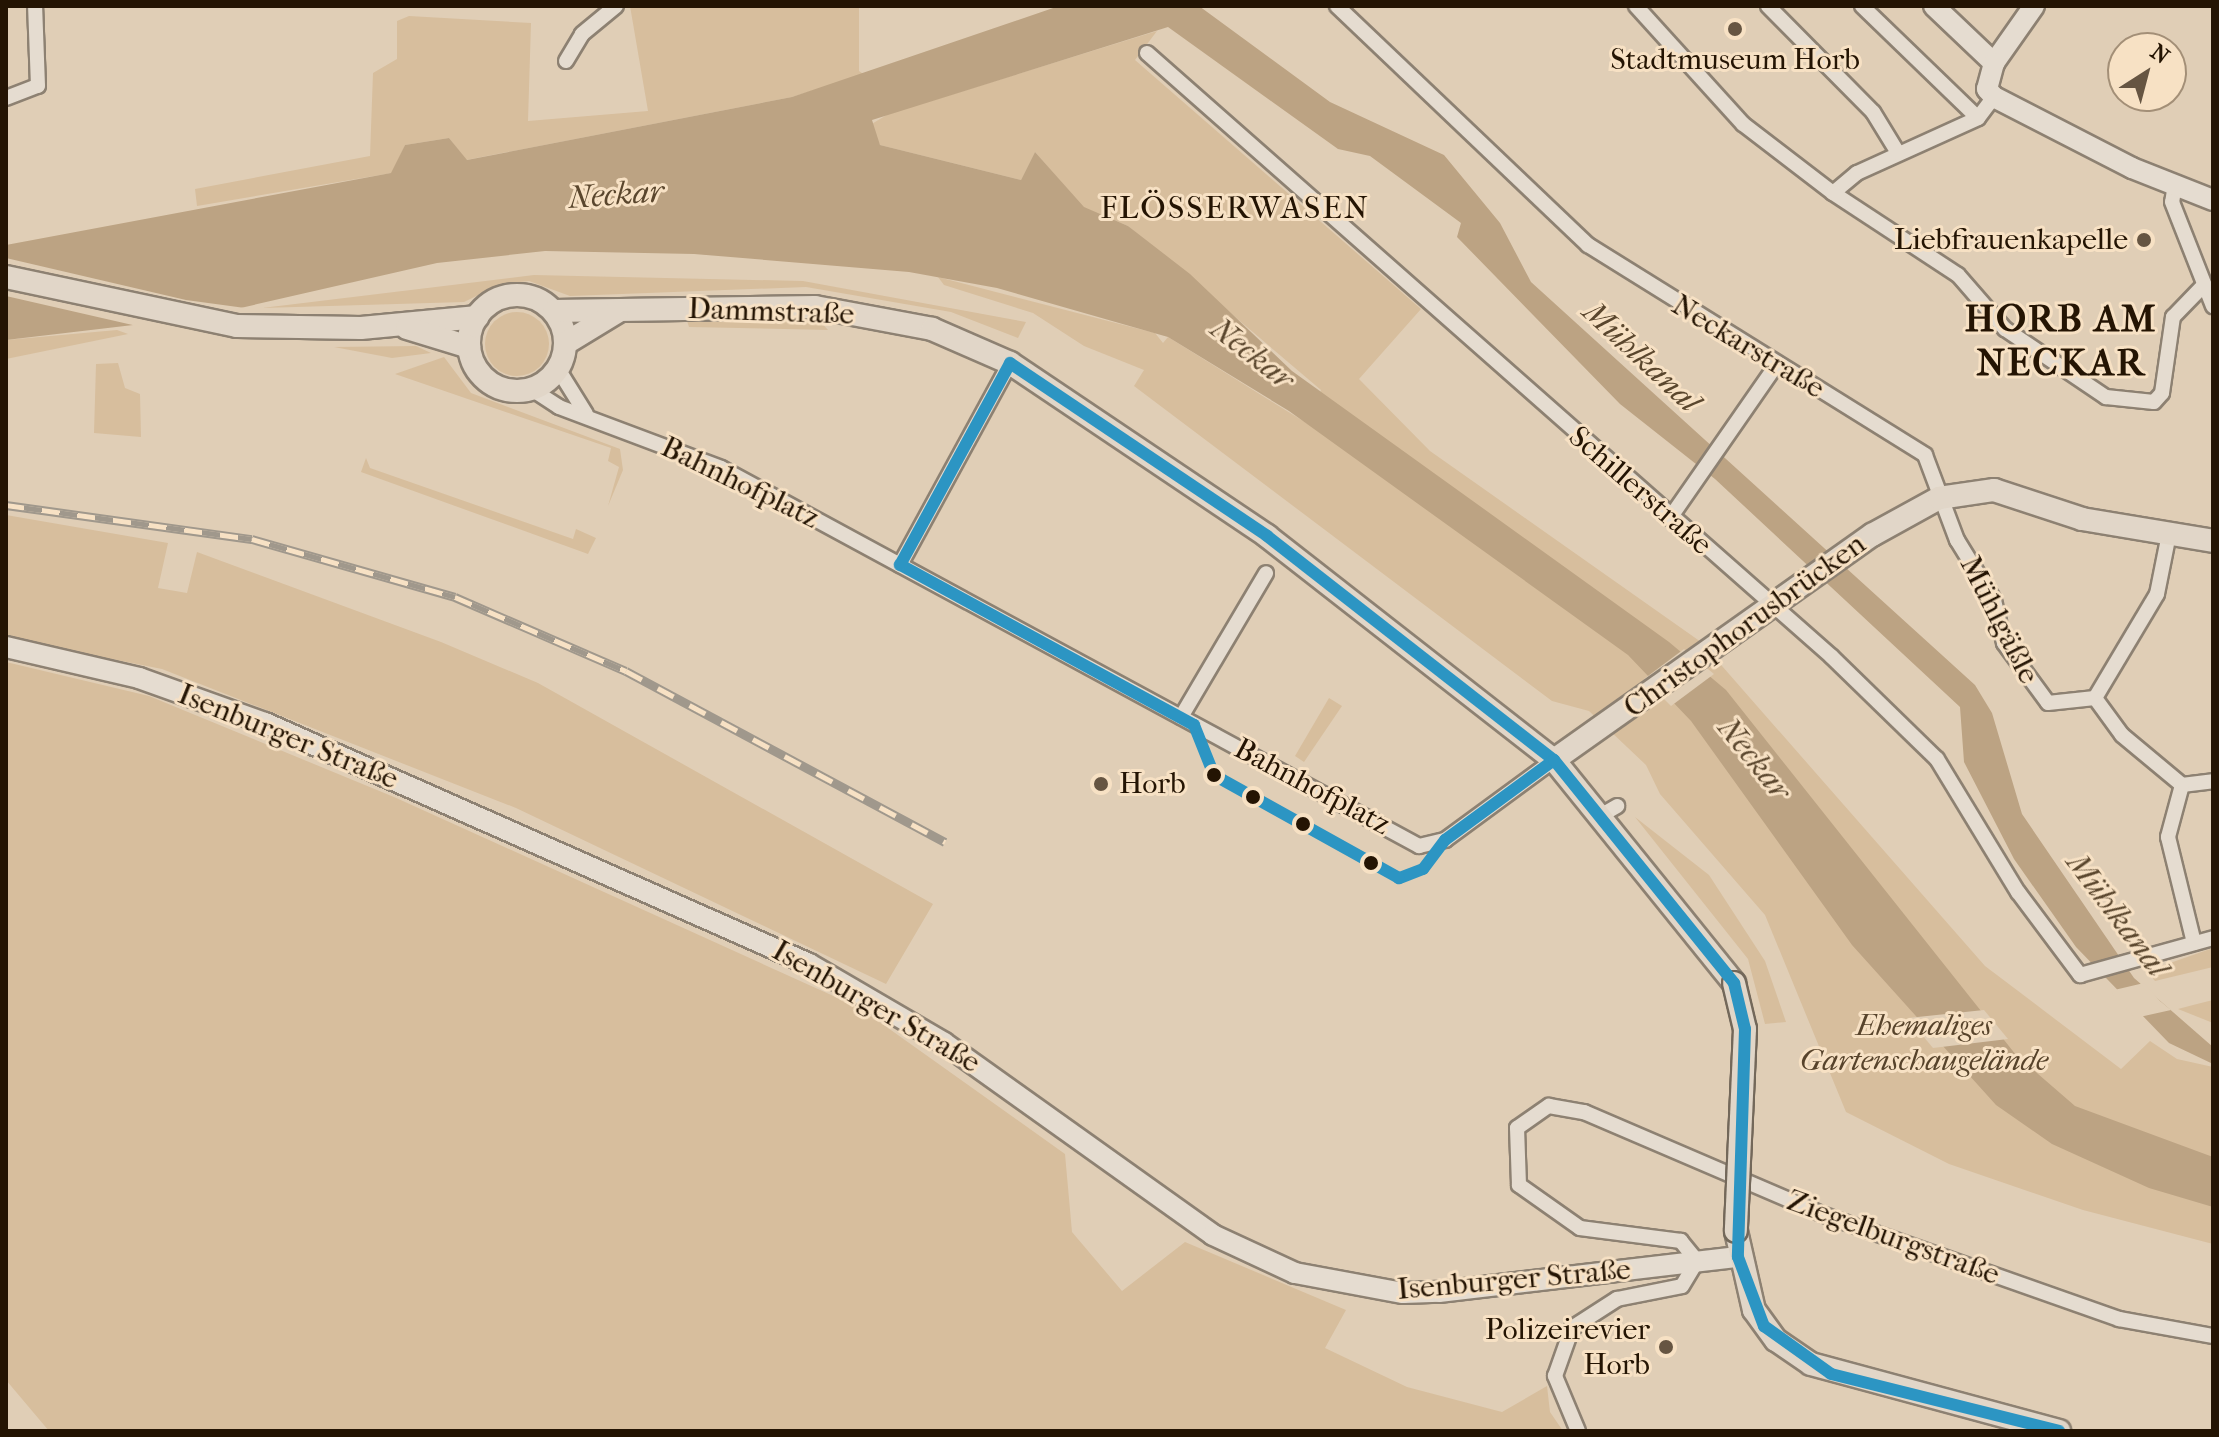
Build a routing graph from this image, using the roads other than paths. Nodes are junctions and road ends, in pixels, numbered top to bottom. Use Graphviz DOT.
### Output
graph roads {
  1 [pos="35,6"];
  2 [pos="616,6"];
  3 [pos="1337,6"];
  4 [pos="1636,6"];
  5 [pos="1768,6"];
  6 [pos="1862,6"];
  7 [pos="1934,6"];
  8 [pos="2034,6"];
  9 [pos="1147,53"];
  10 [pos="566,61"];
  11 [pos="1994,63"];
  12 [pos="1994,97"];
  13 [pos="6,98"];
  14 [pos="1978,118"];
  15 [pos="1898,153"];
  16 [pos="2175,184"];
  17 [pos="1833,193"];
  18 [pos="2213,200"];
  19 [pos="6,277"];
  20 [pos="2204,285"];
  21 [pos="2213,306"];
  22 [pos="554,311"];
  23 [pos="617,312"];
  24 [pos="477,317"];
  25 [pos="402,326"];
  26 [pos="566,343"];
  27 [pos="469,347"];
  28 [pos="1010,363"];
  29 [pos="1777,364"];
  30 [pos="558,369"];
  31 [pos="533,390"];
  32 [pos="589,417"];
  33 [pos="1939,498"];
  34 [pos="1670,518"];
  35 [pos="2169,534"];
  36 [pos="2213,541"];
  37 [pos="900,565"];
  38 [pos="1262,576"];
  39 [pos="1773,606"];
  40 [pos="6,647"];
  41 [pos="2095,698"];
  42 [pos="1181,717"];
  43 [pos="1554,760"];
  44 [pos="2213,781"];
  45 [pos="2182,785"];
  46 [pos="2213,938"];
  47 [pos="2194,943"];
  48 [pos="1738,1257"];
  49 [pos="1697,1261"];
  50 [pos="2213,1336"];
  51 [pos="1578,1431"];
  52 [pos="2059,1431"];
  1 -- 13 [label="street"];
  2 -- 10 [label="street"];
  3 -- 29 [label="street, Neckarstraße"];
  4 -- 17 [label="street"];
  5 -- 15 [label="street"];
  6 -- 14 [label="street"];
  7 -- 11 [label="street"];
  8 -- 11 [label="street"];
  9 -- 34 [label="street, Schillerstraße"];
  11 -- 12 [label="street"];
  12 -- 14 [label="street"];
  12 -- 16 [label="street"];
  14 -- 15 [label="street"];
  15 -- 17 [label="street"];
  16 -- 18 [label="street"];
  16 -- 20 [label="street"];
  17 -- 20 [label="street"];
  19 -- 25 [label="main road"];
  20 -- 21 [label="street"];
  22 -- 23 [label="main road, Dammstraße"];
  22 -- 24 [label="main road"];
  22 -- 26 [label="main road"];
  23 -- 26 [label="main road, Dammstraße"];
  23 -- 28 [label="main road, Dammstraße"];
  24 -- 25 [label="main road"];
  24 -- 27 [label="main road"];
  25 -- 27 [label="main road"];
  26 -- 30 [label="main road"];
  27 -- 31 [label="main road"];
  28 -- 37 [label="street"];
  28 -- 43 [label="main road, Dammstraße"];
  29 -- 33 [label="street, Neckarstraße"];
  29 -- 34 [label="street"];
  30 -- 31 [label="main road"];
  30 -- 32 [label="street"];
  31 -- 32 [label="street, Bahnhofplatz"];
  32 -- 37 [label="street, Bahnhofplatz"];
  33 -- 35 [label="main road"];
  33 -- 39 [label="main road, Christophorusbrücken"];
  33 -- 41 [label="street, Mühlgäßle"];
  34 -- 39 [label="street, Schillerstraße"];
  35 -- 36 [label="main road"];
  35 -- 41 [label="street"];
  37 -- 42 [label="street, Bahnhofplatz"];
  38 -- 42 [label="street"];
  39 -- 43 [label="main road, Christophorusbrücken"];
  39 -- 47 [label="street, Schillerstraße"];
  40 -- 49 [label="street, Isenburger Straße"];
  41 -- 45 [label="street"];
  42 -- 43 [label="street, Bahnhofplatz"];
  43 -- 48 [label="main road, Dammstraße, bridge"];
  44 -- 45 [label="street"];
  45 -- 47 [label="street"];
  46 -- 47 [label="street"];
  48 -- 49 [label="street, Isenburger Straße"];
  48 -- 52 [label="main road"];
  49 -- 50 [label="street, Ziegelburgstraße"];
  49 -- 51 [label="street"];
}
